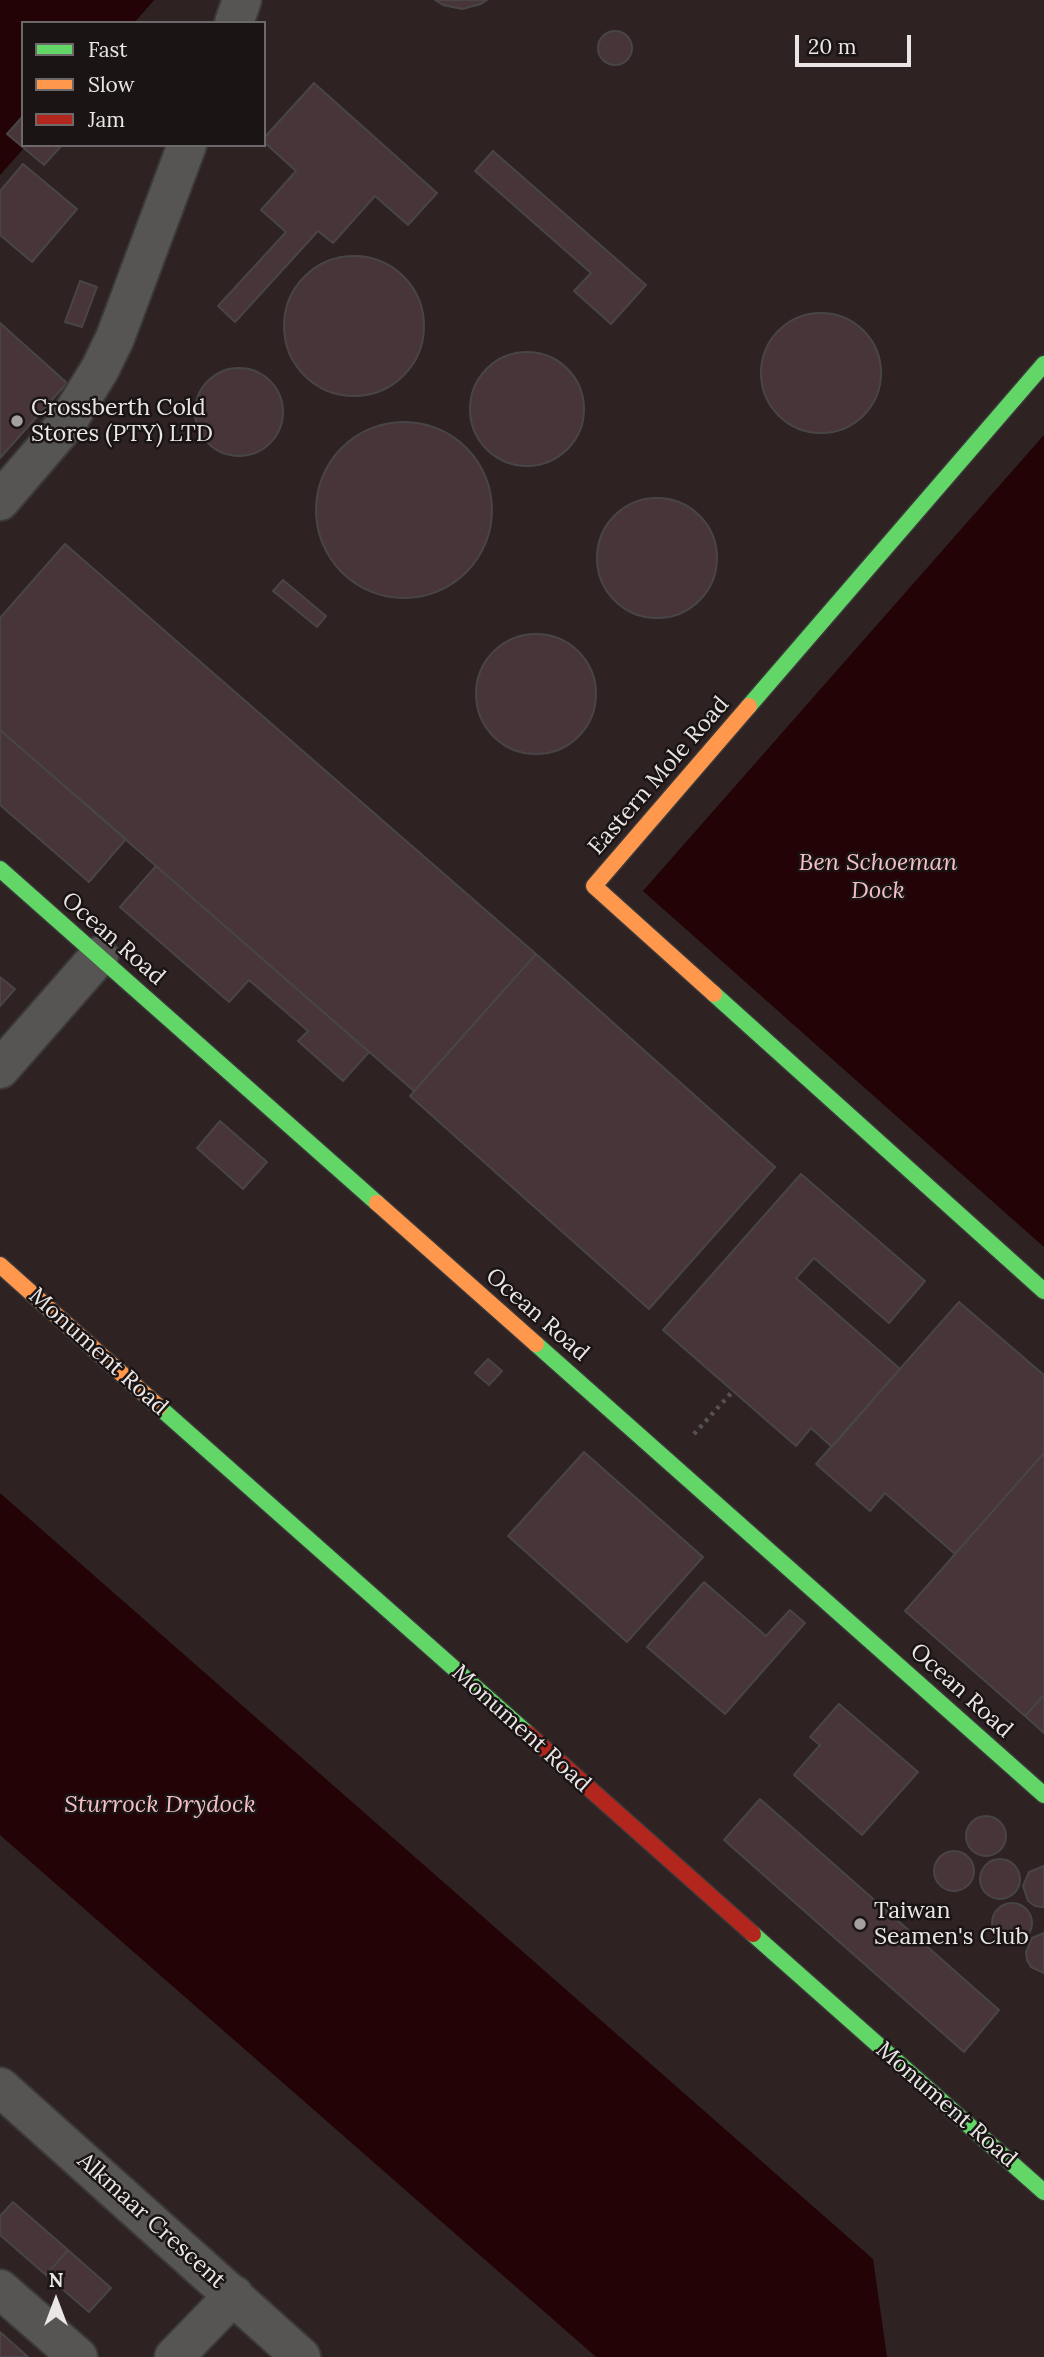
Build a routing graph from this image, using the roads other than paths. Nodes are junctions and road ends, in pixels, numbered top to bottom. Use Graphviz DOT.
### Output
graph roads {
  1 [pos="242,0"];
  2 [pos="235,21"];
  3 [pos="186,147"];
  4 [pos="1044,364"];
  5 [pos="0,501"];
  6 [pos="0,869"];
  7 [pos="99,956"];
  8 [pos="0,1069"];
  9 [pos="0,1265"];
  10 [pos="1044,1291"];
  11 [pos="1044,1795"];
  12 [pos="0,2087"];
  13 [pos="1044,2192"];
  14 [pos="0,2289"];
  15 [pos="234,2295"];
  16 [pos="78,2357"];
  17 [pos="174,2357"];
  18 [pos="301,2357"];
  1 -- 2 [label="street"];
  3 -- 5 [label="street"];
  4 -- 10 [label="street, Eastern Mole Road"];
  6 -- 7 [label="street, Ocean Road"];
  7 -- 8 [label="street"];
  7 -- 11 [label="street, Ocean Road"];
  9 -- 13 [label="street, Monument Road"];
  12 -- 15 [label="street, Alkmaar Crescent"];
  14 -- 16 [label="street"];
  15 -- 17 [label="street"];
  15 -- 18 [label="street, Alkmaar Crescent"];
}
